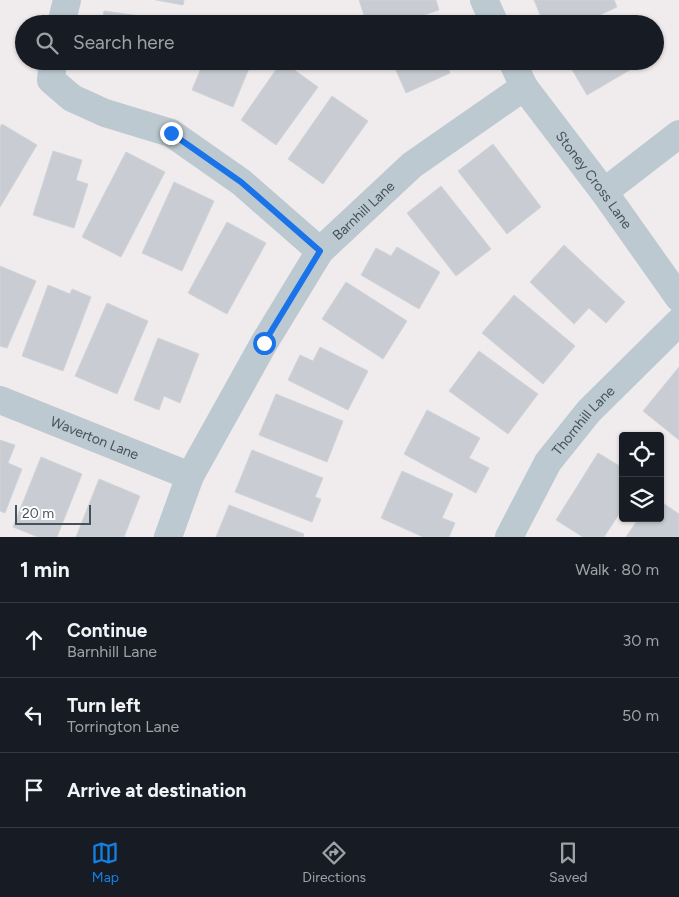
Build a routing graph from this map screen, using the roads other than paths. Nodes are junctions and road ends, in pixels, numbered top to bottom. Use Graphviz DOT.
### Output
graph roads {
  1 [pos="67,0"];
  2 [pos="484,0"];
  3 [pos="63,15"];
  4 [pos="491,15"];
  5 [pos="52,70"];
  6 [pos="516,70"];
  7 [pos="524,87"];
  8 [pos="679,134"];
  9 [pos="604,192"];
  10 [pos="320,251"];
  11 [pos="679,298"];
  12 [pos="679,322"];
  13 [pos="0,400"];
  14 [pos="190,476"];
  15 [pos="168,537"];
  16 [pos="509,537"];
  1 -- 3 [label="street"];
  2 -- 4 [label="street"];
  5 -- 10 [label="street"];
  6 -- 7 [label="street, Stoney Cross Lane"];
  7 -- 9 [label="street, Stoney Cross Lane"];
  7 -- 10 [label="street, Barnhill Lane"];
  8 -- 9 [label="street"];
  9 -- 11 [label="street, Stoney Cross Lane"];
  10 -- 14 [label="street, Barnhill Lane"];
  12 -- 16 [label="street, Thornhill Lane"];
  13 -- 14 [label="street, Waverton Lane"];
  14 -- 15 [label="street, Barnhill Lane"];
}
